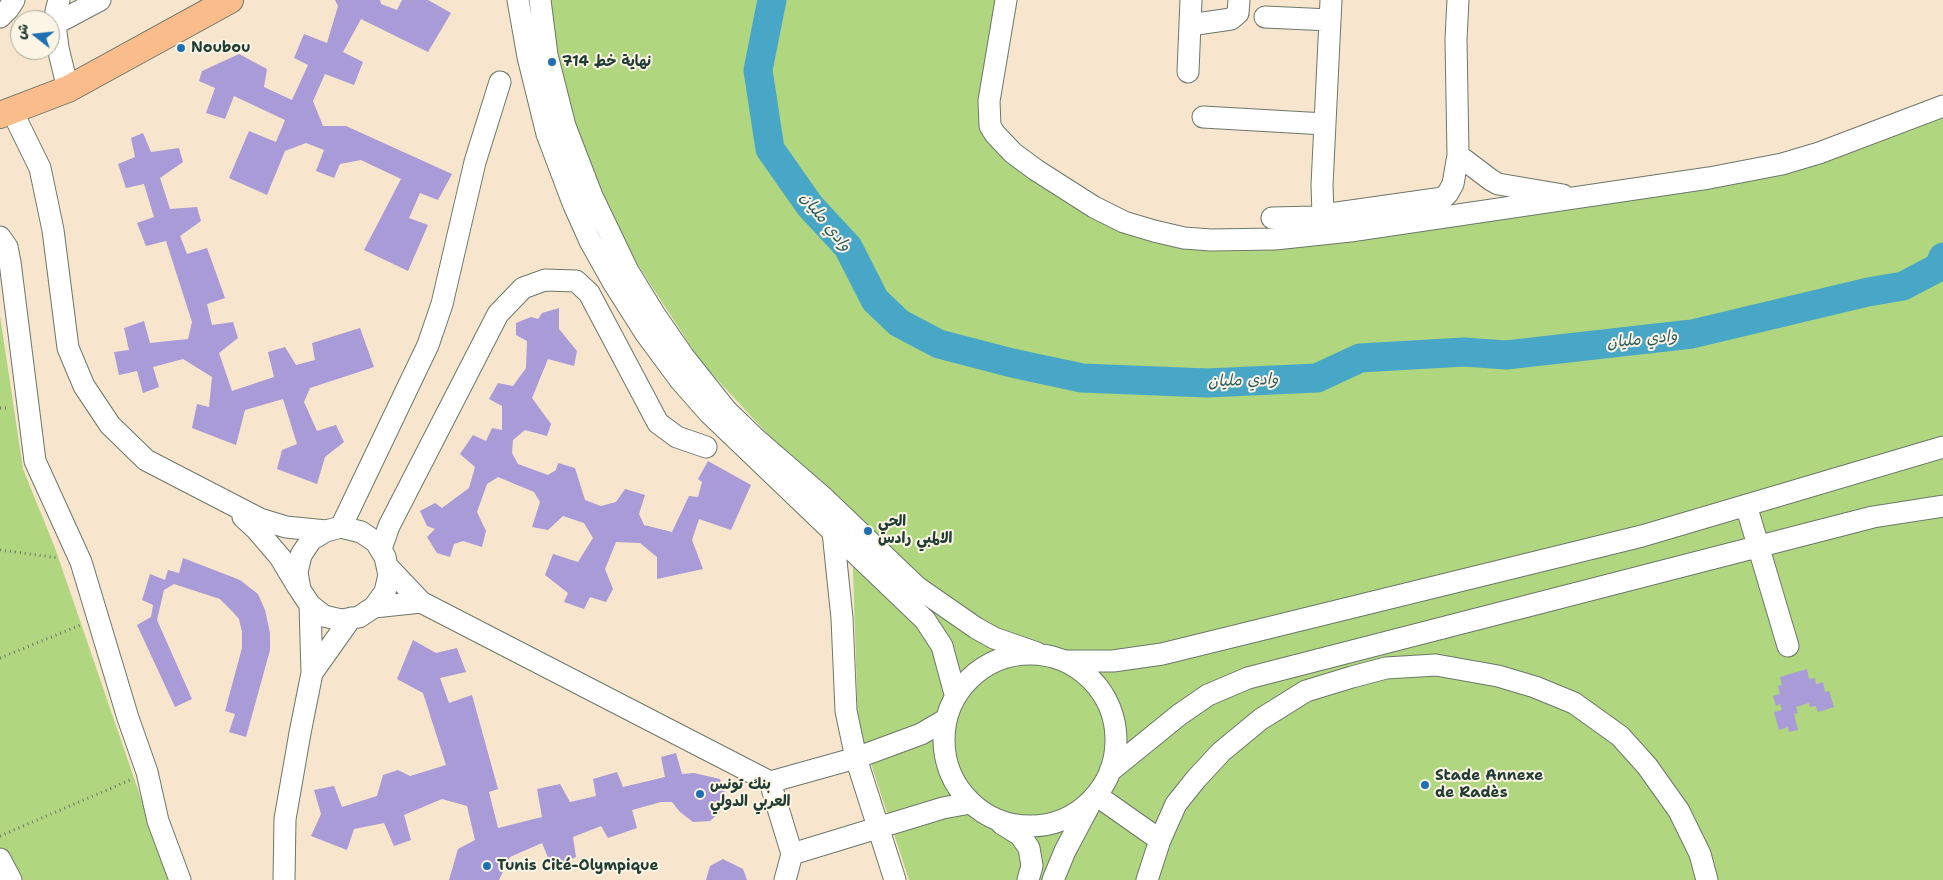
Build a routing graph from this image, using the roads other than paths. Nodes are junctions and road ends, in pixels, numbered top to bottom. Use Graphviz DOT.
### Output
graph roads {
  1 [pos="14,0"];
  2 [pos="100,0"];
  3 [pos="230,0"];
  4 [pos="518,0"];
  5 [pos="540,0"];
  6 [pos="1006,0"];
  7 [pos="1191,0"];
  8 [pos="1239,0"];
  9 [pos="1458,0"];
  10 [pos="1331,10"];
  11 [pos="1264,16"];
  12 [pos="0,17"];
  13 [pos="60,21"];
  14 [pos="1190,25"];
  15 [pos="60,56"];
  16 [pos="1188,72"];
  17 [pos="500,82"];
  18 [pos="68,89"];
  19 [pos="1943,106"];
  20 [pos="6,113"];
  21 [pos="1203,117"];
  22 [pos="1325,124"];
  23 [pos="1458,155"];
  24 [pos="1574,198"];
  25 [pos="1323,215"];
  26 [pos="1272,218"];
  27 [pos="0,237"];
  28 [pos="706,447"];
  29 [pos="1943,447"];
  30 [pos="230,504"];
  31 [pos="1746,505"];
  32 [pos="1943,506"];
  33 [pos="333,529"];
  34 [pos="833,532"];
  35 [pos="1758,547"];
  36 [pos="384,558"];
  37 [pos="305,598"];
  38 [pos="421,602"];
  39 [pos="374,607"];
  40 [pos="351,618"];
  41 [pos="1788,646"];
  42 [pos="1037,653"];
  43 [pos="1066,660"];
  44 [pos="312,673"];
  45 [pos="955,694"];
  46 [pos="945,720"];
  47 [pos="856,758"];
  48 [pos="1110,771"];
  49 [pos="770,782"];
  50 [pos="1095,796"];
  51 [pos="970,803"];
  52 [pos="995,819"];
  53 [pos="878,829"];
  54 [pos="1160,840"];
  55 [pos="792,854"];
  56 [pos="0,859"];
  57 [pos="11,880"];
  58 [pos="180,880"];
  59 [pos="284,880"];
  60 [pos="785,880"];
  61 [pos="895,880"];
  62 [pos="1028,880"];
  63 [pos="1053,880"];
  64 [pos="1147,880"];
  65 [pos="1707,880"];
  1 -- 12 [label="street"];
  2 -- 13 [label="street"];
  3 -- 18 [label="main road"];
  4 -- 34 [label="street"];
  5 -- 42 [label="street"];
  6 -- 24 [label="street"];
  7 -- 14 [label="street"];
  8 -- 14 [label="street"];
  9 -- 23 [label="street"];
  10 -- 11 [label="street"];
  10 -- 22 [label="street"];
  14 -- 16 [label="street"];
  15 -- 18 [label="street"];
  17 -- 33 [label="street"];
  18 -- 20 [label="main road"];
  19 -- 24 [label="street"];
  20 -- 30 [label="street"];
  21 -- 22 [label="street"];
  22 -- 25 [label="street"];
  23 -- 24 [label="street"];
  23 -- 25 [label="street"];
  25 -- 26 [label="street"];
  27 -- 58 [label="street"];
  28 -- 36 [label="street"];
  29 -- 31 [label="street"];
  30 -- 33 [label="street"];
  30 -- 37 [label="street"];
  31 -- 35 [label="street"];
  31 -- 43 [label="street"];
  32 -- 35 [label="street"];
  33 -- 36 [label="street"];
  33 -- 37 [label="street"];
  34 -- 45 [label="street"];
  34 -- 47 [label="street"];
  35 -- 41 [label="street"];
  35 -- 48 [label="street"];
  36 -- 38 [label="street"];
  36 -- 39 [label="street"];
  37 -- 40 [label="street"];
  37 -- 44 [label="street"];
  38 -- 39 [label="street"];
  38 -- 49 [label="street"];
  39 -- 40 [label="street"];
  40 -- 44 [label="street"];
  42 -- 43 [label="street"];
  42 -- 45 [label="street"];
  43 -- 48 [label="street"];
  44 -- 59 [label="street"];
  45 -- 46 [label="street"];
  46 -- 47 [label="street"];
  46 -- 51 [label="street"];
  47 -- 49 [label="street"];
  47 -- 53 [label="street"];
  48 -- 50 [label="street"];
  49 -- 55 [label="street"];
  50 -- 52 [label="street"];
  50 -- 54 [label="street"];
  50 -- 63 [label="street"];
  51 -- 52 [label="street"];
  51 -- 53 [label="street"];
  52 -- 62 [label="street"];
  53 -- 55 [label="street"];
  53 -- 61 [label="street"];
  54 -- 64 [label="street"];
  54 -- 65 [label="street"];
  55 -- 60 [label="street"];
  56 -- 57 [label="street"];
}
